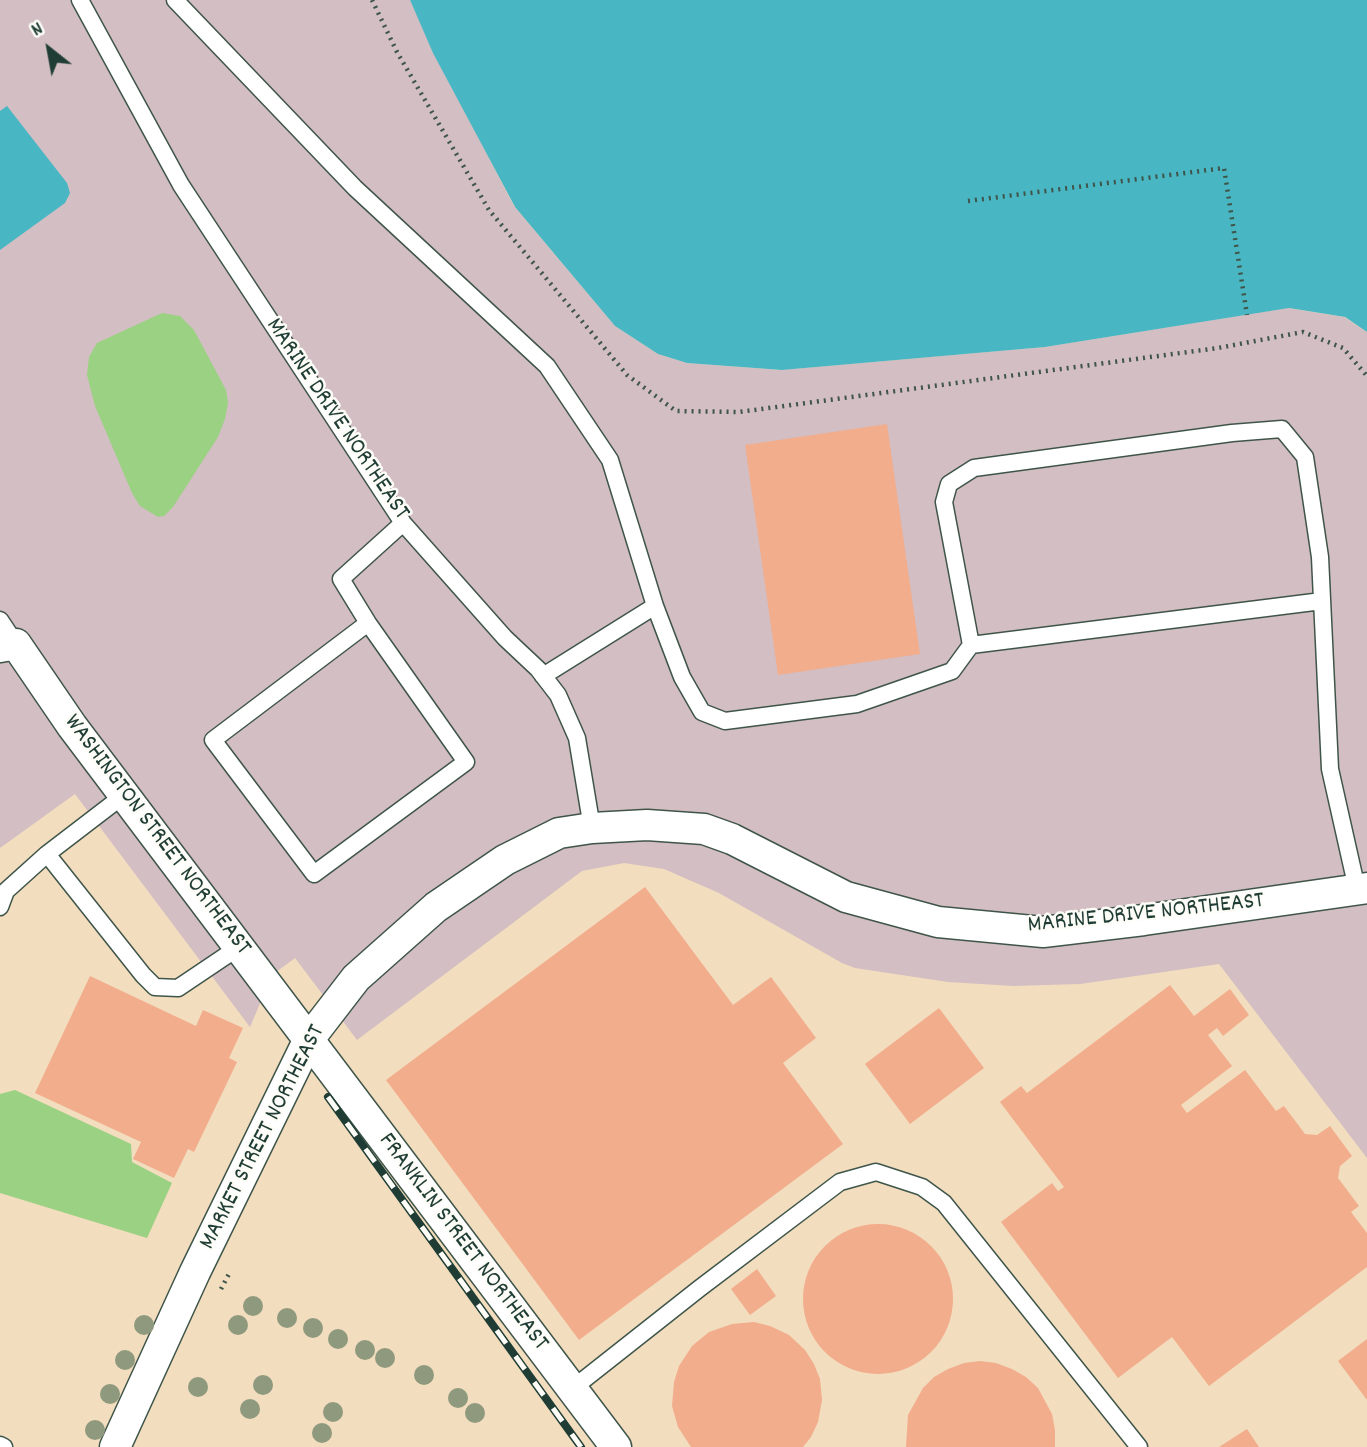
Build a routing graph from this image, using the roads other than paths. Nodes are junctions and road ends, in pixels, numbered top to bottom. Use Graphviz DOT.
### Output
graph roads {
  1 [pos="80,0"];
  2 [pos="175,0"];
  3 [pos="403,523"];
  4 [pos="1322,601"];
  5 [pos="655,606"];
  6 [pos="368,623"];
  7 [pos="5,637"];
  8 [pos="971,645"];
  9 [pos="543,676"];
  10 [pos="124,794"];
  11 [pos="592,828"];
  12 [pos="732,839"];
  13 [pos="47,854"];
  14 [pos="1362,888"];
  15 [pos="0,907"];
  16 [pos="239,947"];
  17 [pos="309,1039"];
  18 [pos="572,1389"];
  19 [pos="115,1447"];
  20 [pos="616,1447"];
  21 [pos="1139,1447"];
  1 -- 3 [label="lane, MARINE DRIVE NORTHEAST"];
  2 -- 5 [label="lane"];
  3 -- 6 [label="lane"];
  3 -- 9 [label="lane, MARINE DRIVE NORTHEAST"];
  4 -- 8 [label="lane"];
  4 -- 8 [label="lane"];
  4 -- 14 [label="lane"];
  5 -- 8 [label="lane"];
  5 -- 9 [label="lane"];
  6 -- 6 [label="lane"];
  7 -- 10 [label="street, WASHINGTON STREET NORTHEAST"];
  9 -- 11 [label="lane, MARINE DRIVE NORTHEAST"];
  10 -- 13 [label="lane"];
  10 -- 16 [label="street, WASHINGTON STREET NORTHEAST"];
  11 -- 12 [label="street, MARKET STREET NORTHEAST"];
  11 -- 17 [label="street, MARKET STREET NORTHEAST"];
  12 -- 14 [label="street, MARINE DRIVE NORTHEAST"];
  13 -- 15 [label="lane"];
  13 -- 16 [label="lane"];
  16 -- 17 [label="street, WASHINGTON STREET NORTHEAST"];
  17 -- 18 [label="street, FRANKLIN STREET NORTHEAST"];
  17 -- 19 [label="street, MARKET STREET NORTHEAST"];
  18 -- 20 [label="street, FRANKLIN STREET NORTHEAST"];
  18 -- 21 [label="lane"];
}
